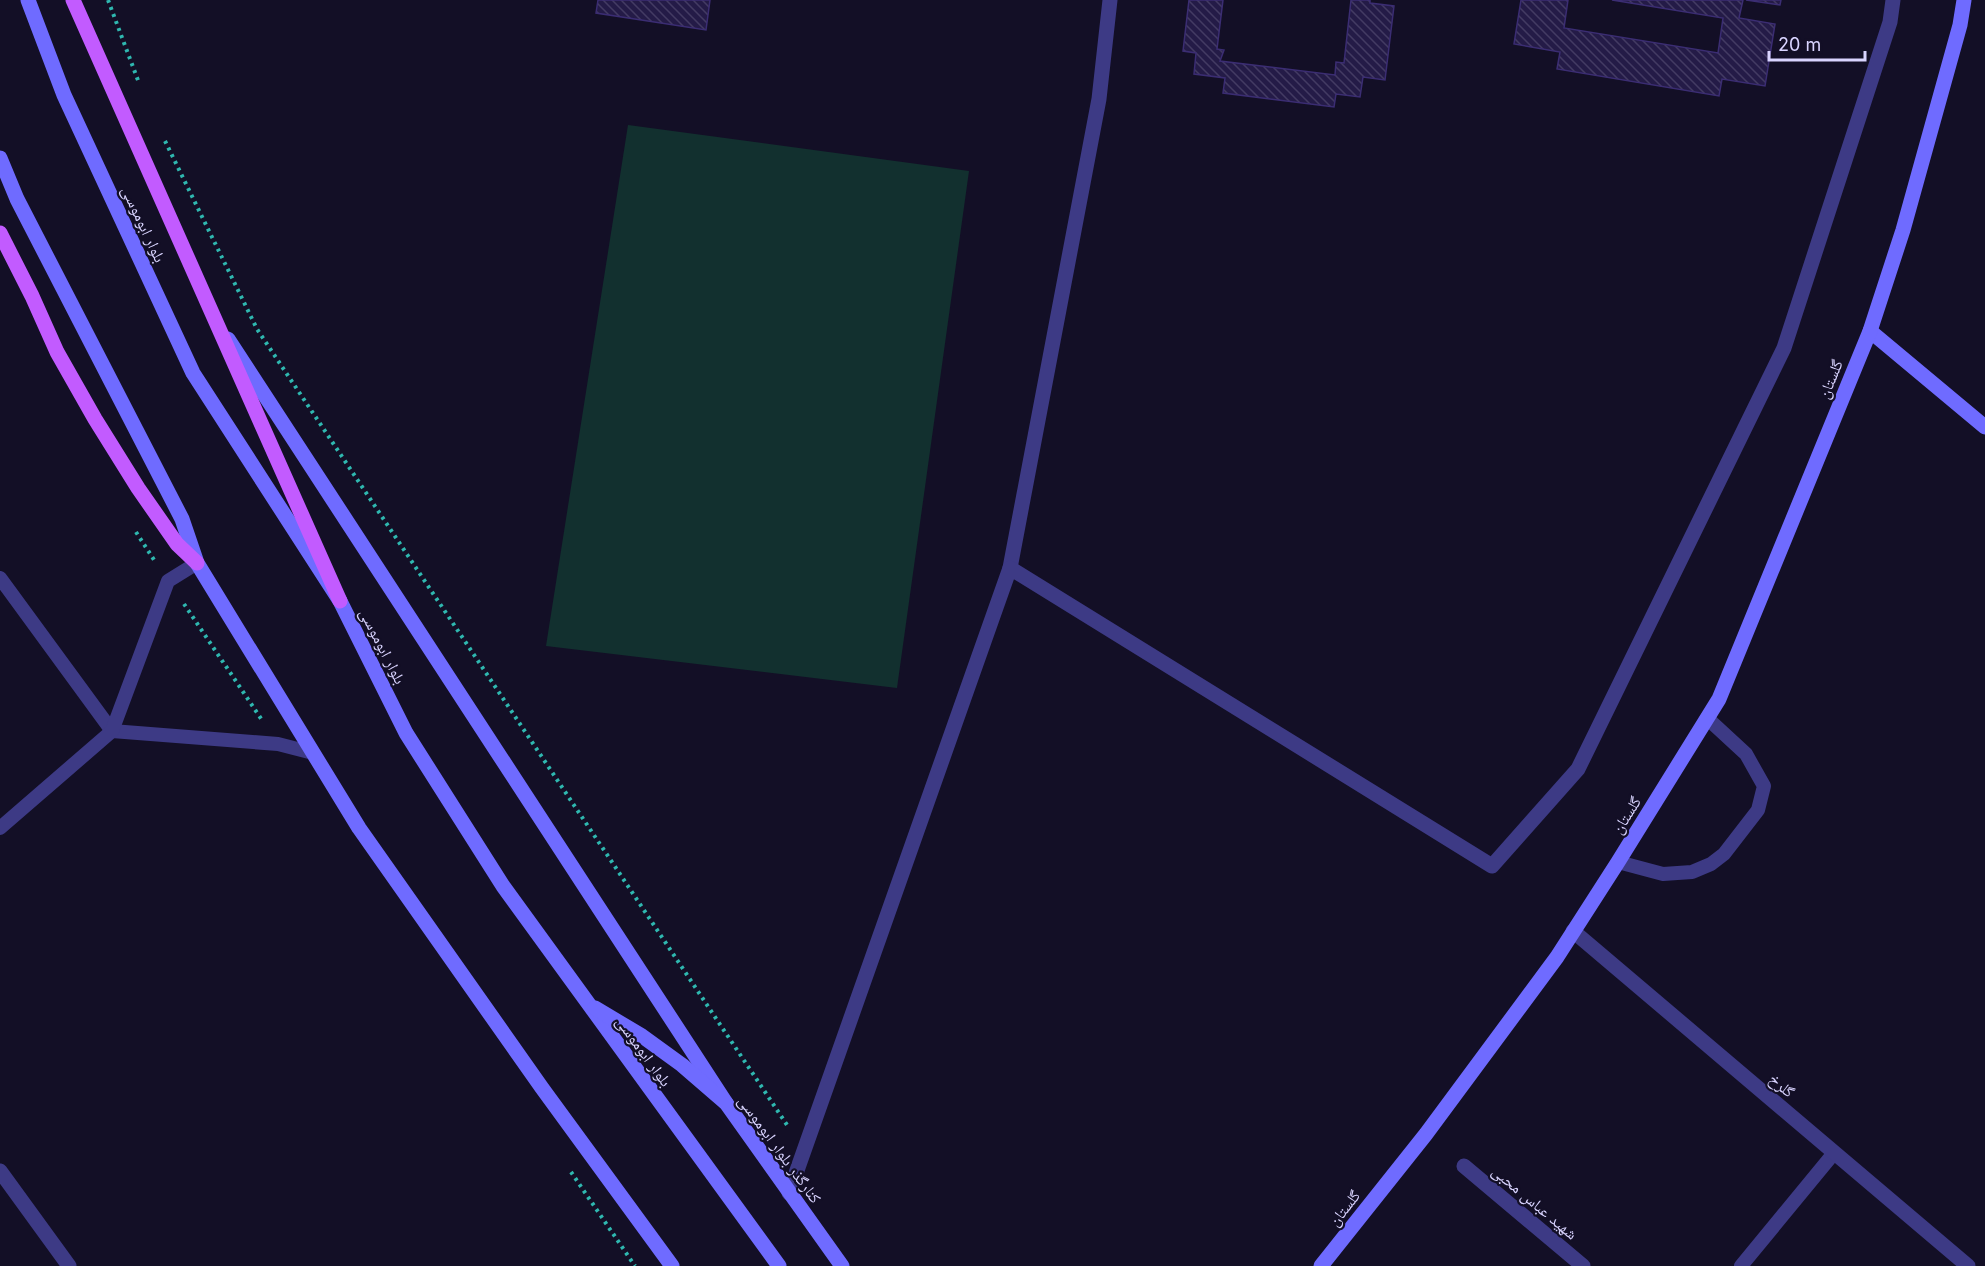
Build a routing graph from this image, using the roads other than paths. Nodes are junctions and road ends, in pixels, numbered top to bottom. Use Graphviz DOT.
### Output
graph roads {
  1 [pos="28,0"];
  2 [pos="73,0"];
  3 [pos="1110,0"];
  4 [pos="1893,0"];
  5 [pos="1964,0"];
  6 [pos="0,158"];
  7 [pos="0,233"];
  8 [pos="213,316"];
  9 [pos="1870,331"];
  10 [pos="1985,427"];
  11 [pos="197,564"];
  12 [pos="1010,568"];
  13 [pos="0,578"];
  14 [pos="340,601"];
  15 [pos="1707,718"];
  16 [pos="112,731"];
  17 [pos="313,753"];
  18 [pos="0,828"];
  19 [pos="1618,862"];
  20 [pos="1573,931"];
  21 [pos="587,1004"];
  22 [pos="726,1103"];
  23 [pos="1834,1153"];
  24 [pos="1464,1166"];
  25 [pos="0,1171"];
  26 [pos="789,1193"];
  27 [pos="69,1266"];
  28 [pos="672,1266"];
  29 [pos="779,1266"];
  30 [pos="842,1266"];
  31 [pos="1321,1266"];
  32 [pos="1583,1266"];
  33 [pos="1741,1266"];
  34 [pos="1968,1266"];
  1 -- 14 [label="street, بلوار ابوموسی"];
  2 -- 8 [label="main road"];
  3 -- 12 [label="street"];
  4 -- 12 [label="street"];
  5 -- 9 [label="street, گلستان"];
  6 -- 11 [label="street"];
  7 -- 11 [label="main road"];
  8 -- 14 [label="main road"];
  8 -- 22 [label="street"];
  9 -- 10 [label="street"];
  9 -- 15 [label="street, گلستان"];
  11 -- 16 [label="lane"];
  11 -- 17 [label="street"];
  12 -- 26 [label="street"];
  13 -- 16 [label="lane"];
  14 -- 21 [label="street, بلوار ابوموسی"];
  15 -- 19 [label="street, گلستان"];
  15 -- 19 [label="lane"];
  16 -- 17 [label="lane"];
  16 -- 18 [label="lane"];
  17 -- 28 [label="street"];
  19 -- 20 [label="street, گلستان"];
  20 -- 23 [label="street, گلرخ"];
  20 -- 31 [label="street, گلستان"];
  21 -- 22 [label="street, کنارگذر بلوار ابوموسی"];
  21 -- 29 [label="street, بلوار ابوموسی"];
  22 -- 26 [label="street, کنارگذر بلوار ابوموسی"];
  23 -- 33 [label="lane"];
  23 -- 34 [label="street, گلرخ"];
  24 -- 32 [label="street, شهید عباس محبی"];
  25 -- 27 [label="street"];
  26 -- 30 [label="street, کنارگذر بلوار ابوموسی"];
}
